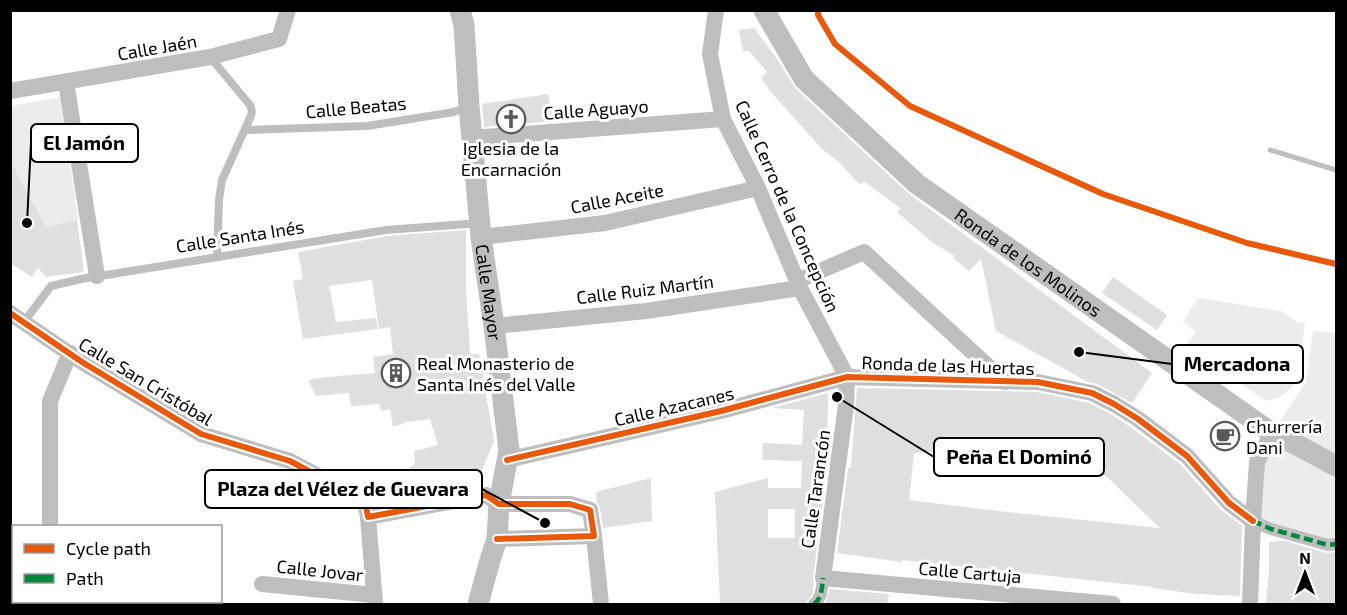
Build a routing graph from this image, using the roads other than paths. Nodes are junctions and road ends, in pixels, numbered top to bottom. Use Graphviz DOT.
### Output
graph roads {
  1 [pos="288,10"];
  2 [pos="716,10"];
  3 [pos="764,10"];
  4 [pos="464,16"];
  5 [pos="210,57"];
  6 [pos="66,82"];
  7 [pos="10,91"];
  8 [pos="469,106"];
  9 [pos="723,119"];
  10 [pos="245,130"];
  11 [pos="472,138"];
  12 [pos="758,188"];
  13 [pos="481,230"];
  14 [pos="217,257"];
  15 [pos="98,276"];
  16 [pos="799,285"];
  17 [pos="17,318"];
  18 [pos="494,326"];
  19 [pos="70,353"];
  20 [pos="847,377"];
  21 [pos="1005,382"];
  22 [pos="1272,433"];
  23 [pos="507,460"];
  24 [pos="1336,466"];
  25 [pos="499,504"];
  26 [pos="368,517"];
  27 [pos="1253,521"];
  28 [pos="50,525"];
  29 [pos="594,536"];
  30 [pos="497,539"];
  31 [pos="1336,544"];
  32 [pos="823,578"];
  33 [pos="262,584"];
  34 [pos="375,600"];
  35 [pos="478,604"];
  36 [pos="601,604"];
  37 [pos="814,604"];
  38 [pos="1113,604"];
  39 [pos="1250,604"];
  1 -- 5 [label="street, Calle Jaén"];
  2 -- 9 [label="street, Calle Cerro de la Concepción"];
  3 -- 22 [label="street, Ronda de los Molinos"];
  4 -- 8 [label="street, Calle Mayor"];
  5 -- 6 [label="street, Calle Jaén"];
  5 -- 10 [label="lane"];
  6 -- 7 [label="street, Calle Jaén"];
  6 -- 15 [label="street"];
  8 -- 10 [label="lane, Calle Beatas"];
  8 -- 11 [label="street, Calle Mayor"];
  9 -- 11 [label="street, Calle Aguayo"];
  9 -- 12 [label="street, Calle Cerro de la Concepción"];
  10 -- 14 [label="lane"];
  11 -- 13 [label="street, Calle Mayor"];
  12 -- 13 [label="street, Calle Aceite"];
  12 -- 16 [label="street, Calle Cerro de la Concepción"];
  13 -- 14 [label="lane, Calle Santa Inés"];
  13 -- 18 [label="street, Calle Mayor"];
  14 -- 15 [label="lane, Calle Santa Inés"];
  15 -- 17 [label="lane, Calle Santa Inés"];
  16 -- 18 [label="street, Calle Ruiz Martín"];
  16 -- 20 [label="street, Calle Cerro de la Concepción"];
  16 -- 21 [label="street, Calle Ruiz Martín"];
  17 -- 19 [label="street, Calle San Cristóbal"];
  18 -- 23 [label="street, Calle Mayor"];
  19 -- 26 [label="street, Calle San Cristóbal"];
  19 -- 28 [label="street"];
  20 -- 21 [label="street, Ronda de las Huertas"];
  20 -- 23 [label="street, Calle Azacanes"];
  20 -- 32 [label="street, Calle Tarancón"];
  21 -- 27 [label="street, Ronda de las Huertas"];
  22 -- 24 [label="street, Ronda de los Molinos"];
  22 -- 27 [label="street"];
  23 -- 25 [label="street, Calle Mayor"];
  25 -- 26 [label="street"];
  25 -- 29 [label="street"];
  25 -- 30 [label="street, Calle Mayor"];
  26 -- 34 [label="street"];
  27 -- 31 [label="street, Ronda de las Huertas"];
  27 -- 39 [label="street"];
  29 -- 30 [label="street"];
  29 -- 36 [label="street"];
  30 -- 35 [label="street, Calle Mayor"];
  32 -- 37 [label="street, Calle Tarancón"];
  32 -- 38 [label="street, Calle Cartuja"];
  33 -- 34 [label="street, Calle Jovar"];
}
